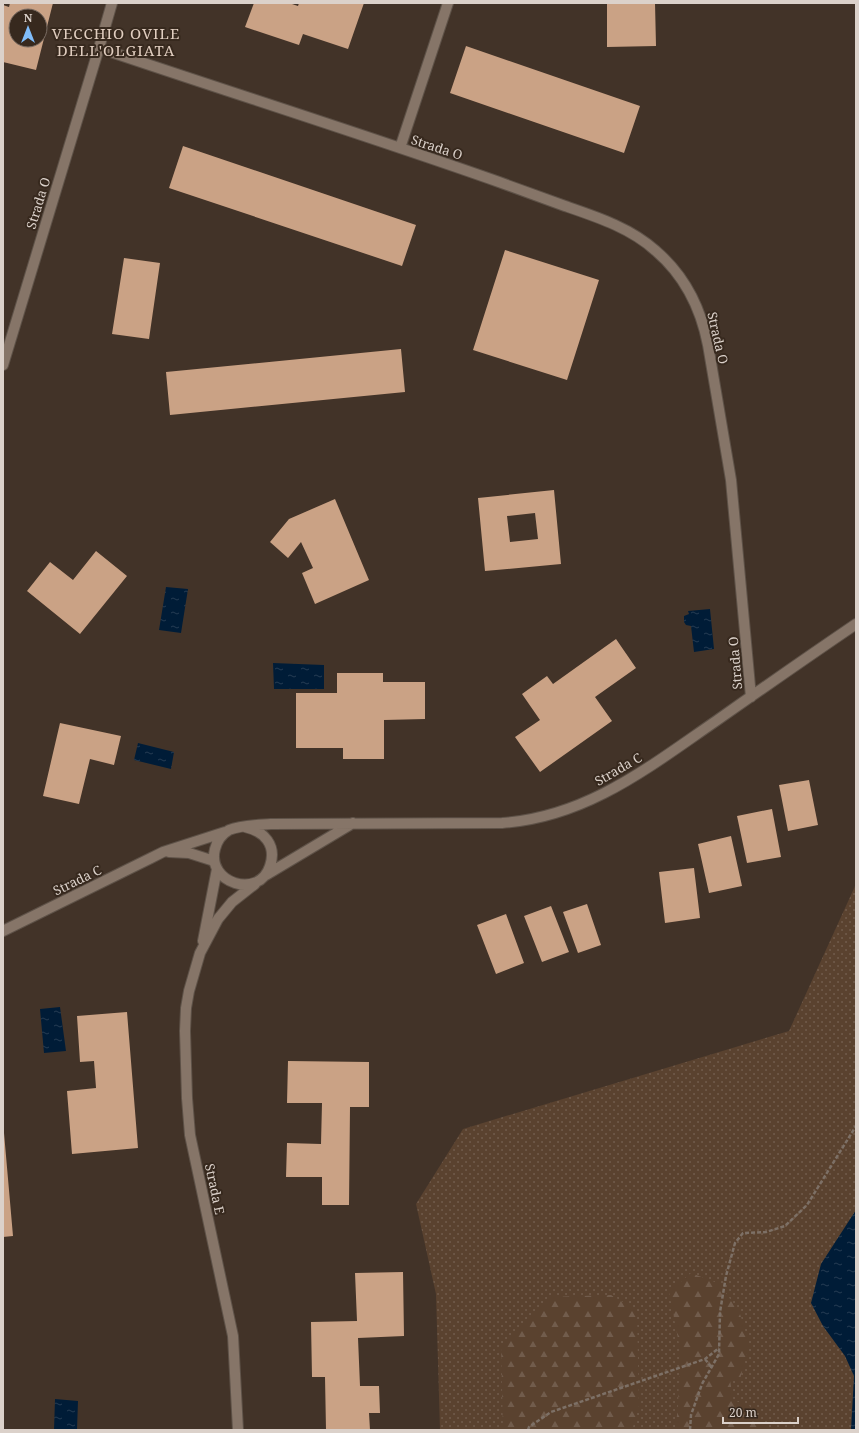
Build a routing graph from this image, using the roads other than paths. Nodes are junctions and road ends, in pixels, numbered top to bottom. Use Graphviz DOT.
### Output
graph roads {
  1 [pos="112,3"];
  2 [pos="448,3"];
  3 [pos="99,48"];
  4 [pos="400,148"];
  5 [pos="3,365"];
  6 [pos="856,624"];
  7 [pos="751,696"];
  8 [pos="353,823"];
  9 [pos="244,827"];
  10 [pos="228,831"];
  11 [pos="163,852"];
  12 [pos="215,865"];
  13 [pos="262,879"];
  14 [pos="3,931"];
  15 [pos="200,953"];
  16 [pos="238,1430"];
  1 -- 3 [label="street, Strada O"];
  2 -- 4 [label="street, Strada O"];
  3 -- 4 [label="street, Strada O"];
  3 -- 5 [label="street, Strada O"];
  4 -- 7 [label="street, Strada O"];
  6 -- 7 [label="street, Strada C"];
  7 -- 8 [label="street, Strada C"];
  8 -- 9 [label="street, Strada C"];
  8 -- 13 [label="street"];
  9 -- 10 [label="street"];
  9 -- 13 [label="street"];
  10 -- 11 [label="street, Strada C"];
  10 -- 12 [label="street"];
  11 -- 12 [label="street, Strada C"];
  11 -- 14 [label="street, Strada C"];
  12 -- 13 [label="street"];
  12 -- 15 [label="street, Strada E"];
  13 -- 15 [label="street, Strada E"];
  15 -- 16 [label="street, Strada E"];
}
